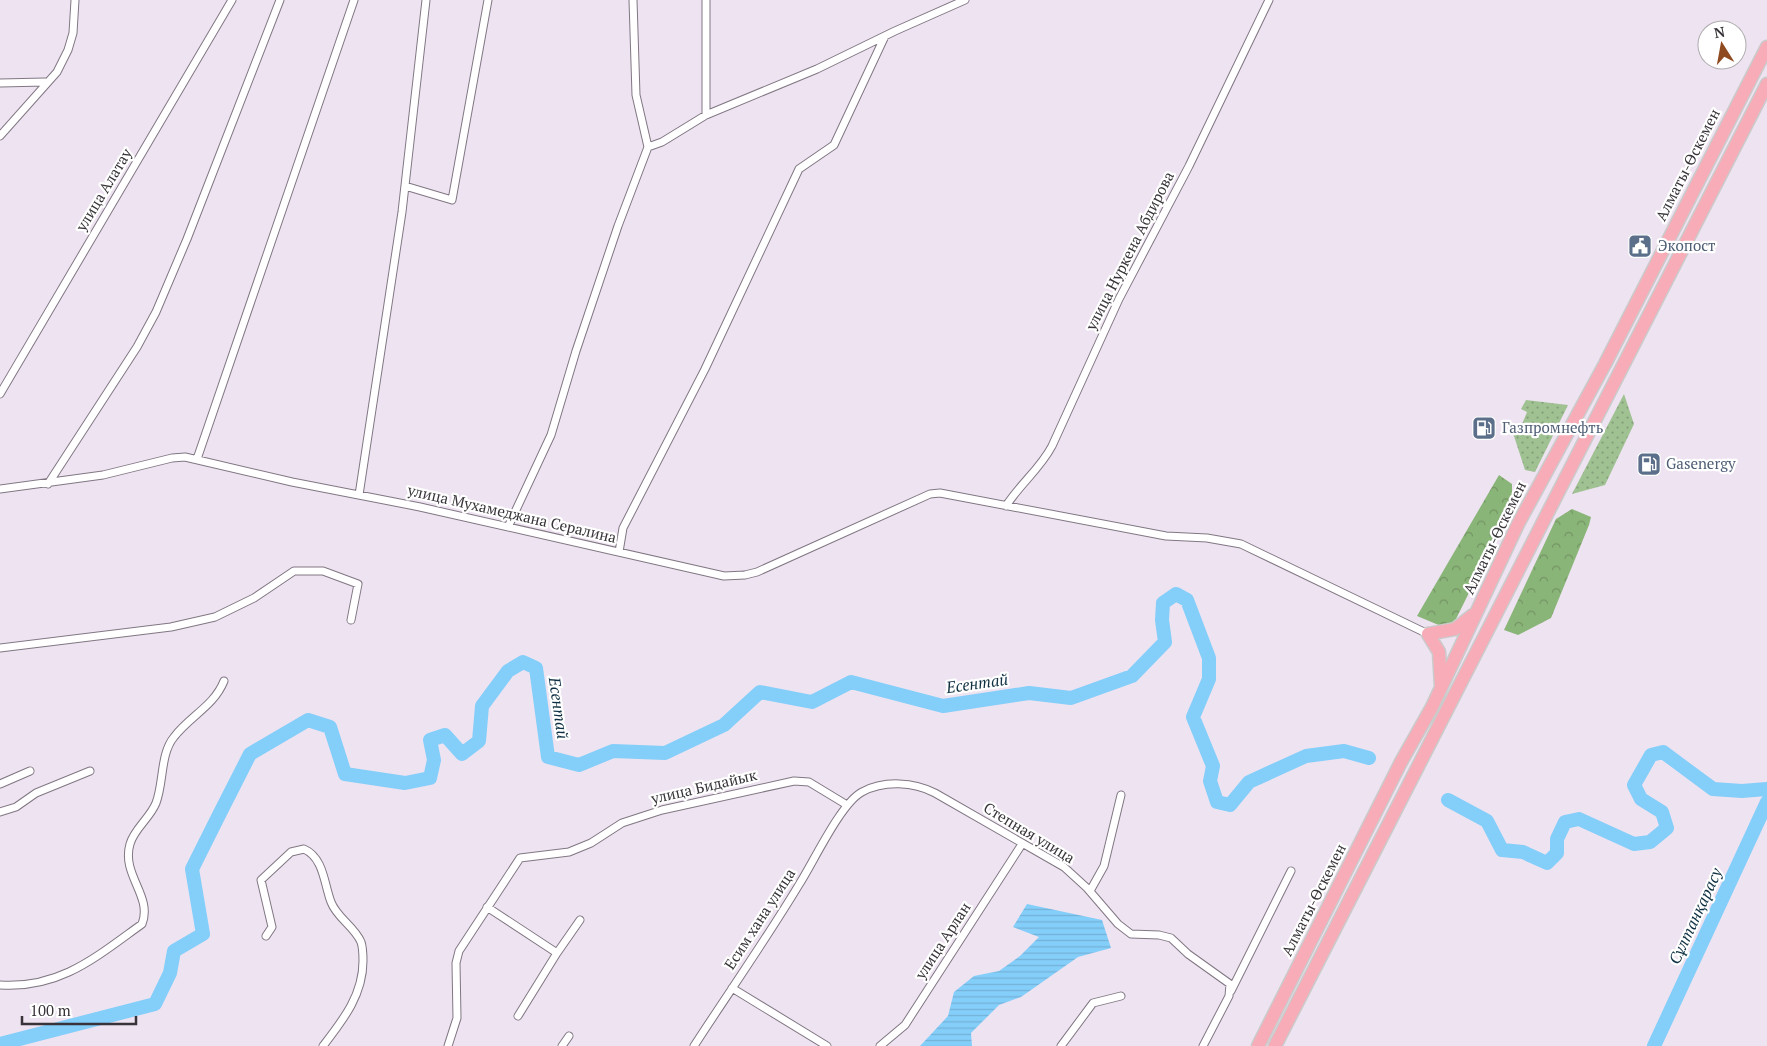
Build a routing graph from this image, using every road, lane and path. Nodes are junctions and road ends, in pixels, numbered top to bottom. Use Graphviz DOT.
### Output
graph roads {
  1 [pos="75,0"];
  2 [pos="232,0"];
  3 [pos="280,0"];
  4 [pos="354,0"];
  5 [pos="426,0"];
  6 [pos="488,0"];
  7 [pos="633,0"];
  8 [pos="706,0"];
  9 [pos="965,0"];
  10 [pos="1269,0"];
  11 [pos="885,36"];
  12 [pos="1767,47"];
  13 [pos="46,82"];
  14 [pos="0,83"];
  15 [pos="1767,84"];
  16 [pos="706,115"];
  17 [pos="0,136"];
  18 [pos="648,147"];
  19 [pos="405,186"];
  20 [pos="0,394"];
  21 [pos="197,459"];
  22 [pos="48,484"];
  23 [pos="0,489"];
  24 [pos="359,495"];
  25 [pos="1006,506"];
  26 [pos="508,527"];
  27 [pos="619,552"];
  28 [pos="1479,607"];
  29 [pos="351,620"];
  30 [pos="1428,634"];
  31 [pos="0,648"];
  32 [pos="224,680"];
  33 [pos="1441,689"];
  34 [pos="30,771"];
  35 [pos="90,771"];
  36 [pos="0,784"];
  37 [pos="1121,795"];
  38 [pos="847,805"];
  39 [pos="0,812"];
  40 [pos="1022,844"];
  41 [pos="1291,871"];
  42 [pos="1090,891"];
  43 [pos="487,907"];
  44 [pos="580,920"];
  45 [pos="266,936"];
  46 [pos="557,953"];
  47 [pos="0,985"];
  48 [pos="732,988"];
  49 [pos="1121,996"];
  50 [pos="1229,996"];
  51 [pos="518,1016"];
  52 [pos="569,1036"];
  53 [pos="323,1046"];
  54 [pos="448,1046"];
  55 [pos="562,1046"];
  56 [pos="694,1046"];
  57 [pos="827,1046"];
  58 [pos="880,1046"];
  59 [pos="1061,1046"];
  60 [pos="1204,1046"];
  61 [pos="1258,1046"];
  62 [pos="1275,1046"];
  1 -- 13 [label="street"];
  2 -- 20 [label="street, улица Алатау"];
  3 -- 22 [label="street"];
  4 -- 21 [label="street"];
  5 -- 19 [label="street"];
  6 -- 19 [label="street"];
  7 -- 18 [label="street"];
  8 -- 16 [label="street"];
  9 -- 11 [label="street"];
  10 -- 25 [label="street, улица Нуркена Абдирова"];
  11 -- 16 [label="street"];
  11 -- 27 [label="street"];
  12 -- 28 [label="highway, Алматы-Өскемен"];
  13 -- 14 [label="street"];
  13 -- 17 [label="street"];
  15 -- 62 [label="highway"];
  16 -- 18 [label="street"];
  18 -- 26 [label="street"];
  19 -- 24 [label="street"];
  21 -- 22 [label="street, улица Мухамеджана Сералина"];
  21 -- 24 [label="street, улица Мухамеджана Сералина"];
  22 -- 23 [label="street, улица Мухамеджана Сералина"];
  24 -- 26 [label="street, улица Мухамеджана Сералина"];
  25 -- 27 [label="street, улица Мухамеджана Сералина"];
  25 -- 30 [label="street, улица Мухамеджана Сералина"];
  26 -- 27 [label="street, улица Мухамеджана Сералина"];
  28 -- 30 [label="highway"];
  28 -- 33 [label="highway, Алматы-Өскемен"];
  29 -- 31 [label="street"];
  30 -- 33 [label="highway"];
  32 -- 47 [label="street"];
  33 -- 61 [label="highway, Алматы-Өскемен"];
  34 -- 36 [label="street"];
  35 -- 39 [label="street"];
  37 -- 42 [label="street"];
  38 -- 40 [label="street, Степная улица"];
  38 -- 43 [label="street, улица Бидайык"];
  38 -- 48 [label="street, Есим хана улица"];
  40 -- 42 [label="street, Степная улица"];
  40 -- 58 [label="street, улица Арлан"];
  41 -- 50 [label="street"];
  42 -- 50 [label="street, Степная улица"];
  43 -- 46 [label="street"];
  43 -- 54 [label="street, улица Бидайык"];
  44 -- 46 [label="street"];
  45 -- 53 [label="street"];
  46 -- 51 [label="street"];
  48 -- 56 [label="street, Есим хана улица"];
  48 -- 57 [label="street"];
  49 -- 59 [label="street"];
  50 -- 60 [label="street"];
  52 -- 55 [label="street"];
}
